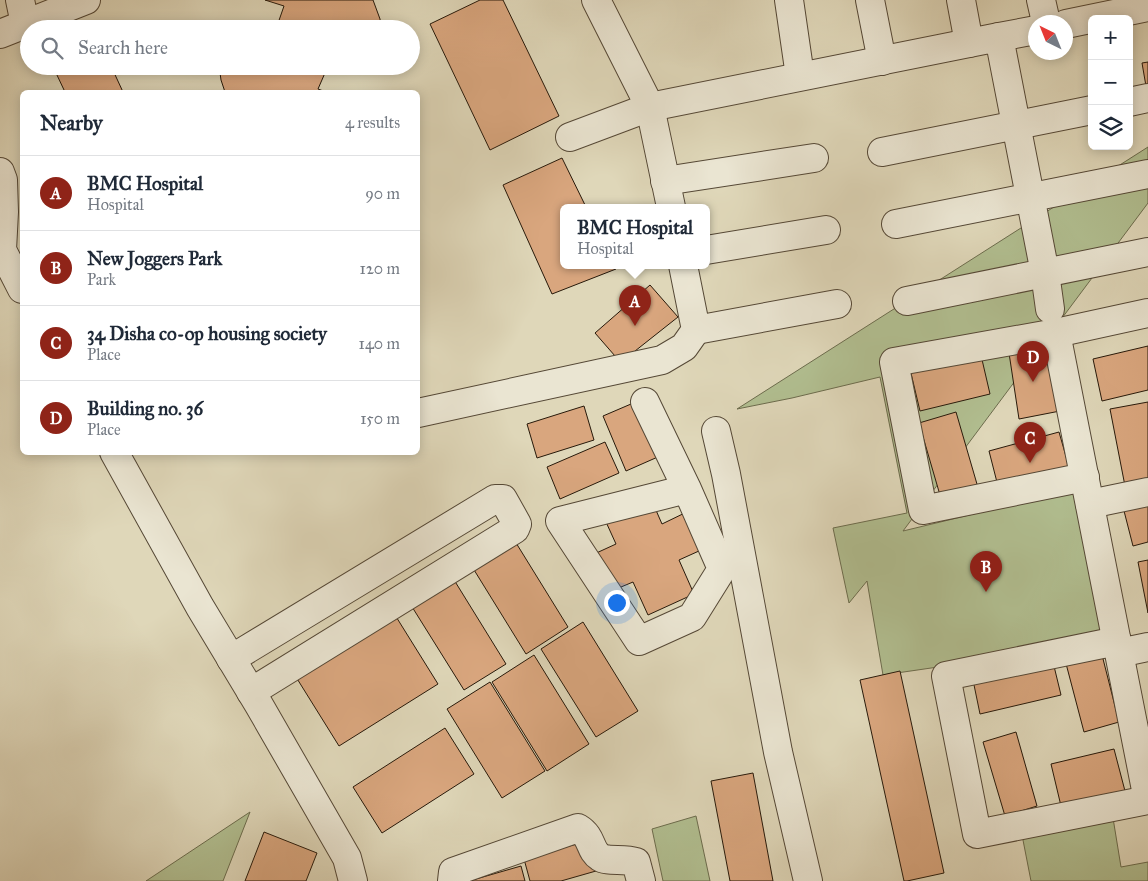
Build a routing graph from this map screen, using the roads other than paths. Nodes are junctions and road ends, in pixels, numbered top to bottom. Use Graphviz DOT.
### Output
graph roads {
  1 [pos="86,0"];
  2 [pos="596,0"];
  3 [pos="789,0"];
  4 [pos="870,0"];
  5 [pos="961,0"];
  6 [pos="1041,0"];
  7 [pos="1148,7"];
  8 [pos="17,13"];
  9 [pos="1044,15"];
  10 [pos="1073,23"];
  11 [pos="1028,32"];
  12 [pos="999,37"];
  13 [pos="969,43"];
  14 [pos="882,61"];
  15 [pos="800,76"];
  16 [pos="1148,98"];
  17 [pos="1133,101"];
  18 [pos="650,107"];
  19 [pos="1088,111"];
  20 [pos="1016,125"];
  21 [pos="570,137"];
  22 [pos="882,152"];
  23 [pos="814,158"];
  24 [pos="0,172"];
  25 [pos="1148,174"];
  26 [pos="665,181"];
  27 [pos="1030,197"];
  28 [pos="670,204"];
  29 [pos="896,224"];
  30 [pos="826,230"];
  31 [pos="710,249"];
  32 [pos="1,251"];
  33 [pos="1148,252"];
  34 [pos="684,269"];
  35 [pos="1045,273"];
  36 [pos="20,284"];
  37 [pos="908,300"];
  38 [pos="837,304"];
  39 [pos="1148,313"];
  40 [pos="1053,321"];
  41 [pos="696,330"];
  42 [pos="645,402"];
  43 [pos="420,413"];
  44 [pos="716,431"];
  45 [pos="116,455"];
  46 [pos="1085,477"];
  47 [pos="687,489"];
  48 [pos="1148,492"];
  49 [pos="1090,504"];
  50 [pos="736,528"];
  51 [pos="706,532"];
  52 [pos="1118,647"];
  53 [pos="1148,647"];
  54 [pos="237,655"];
  55 [pos="256,688"];
  56 [pos="1148,800"];
  57 [pos="353,881"];
  58 [pos="452,881"];
  59 [pos="641,881"];
  60 [pos="808,881"];
  1 -- 8 [label="street"];
  2 -- 18 [label="street"];
  3 -- 15 [label="street"];
  4 -- 14 [label="street"];
  5 -- 13 [label="street"];
  6 -- 9 [label="street"];
  7 -- 10 [label="street"];
  11 -- 12 [label="street"];
  12 -- 13 [label="street"];
  12 -- 20 [label="street"];
  13 -- 14 [label="street"];
  14 -- 15 [label="street"];
  15 -- 18 [label="street"];
  16 -- 17 [label="street"];
  18 -- 21 [label="street"];
  18 -- 26 [label="street"];
  19 -- 20 [label="street"];
  20 -- 22 [label="street"];
  20 -- 27 [label="street"];
  23 -- 26 [label="street"];
  24 -- 32 [label="street"];
  25 -- 27 [label="street"];
  26 -- 28 [label="street"];
  27 -- 29 [label="street"];
  27 -- 35 [label="street"];
  30 -- 31 [label="street"];
  32 -- 36 [label="street"];
  33 -- 35 [label="street"];
  34 -- 41 [label="street"];
  35 -- 37 [label="street"];
  35 -- 40 [label="street"];
  38 -- 41 [label="street"];
  39 -- 40 [label="street"];
  40 -- 46 [label="street"];
  40 -- 46 [label="street"];
  41 -- 43 [label="street"];
  42 -- 47 [label="street"];
  44 -- 50 [label="street"];
  45 -- 54 [label="street"];
  46 -- 49 [label="street"];
  47 -- 51 [label="street"];
  47 -- 51 [label="street"];
  48 -- 49 [label="street"];
  49 -- 52 [label="street"];
  50 -- 51 [label="street"];
  50 -- 60 [label="street"];
  52 -- 53 [label="street"];
  52 -- 56 [label="street"];
  52 -- 56 [label="street"];
  54 -- 55 [label="street"];
  54 -- 55 [label="street"];
  55 -- 57 [label="street"];
  58 -- 59 [label="street"];
}
